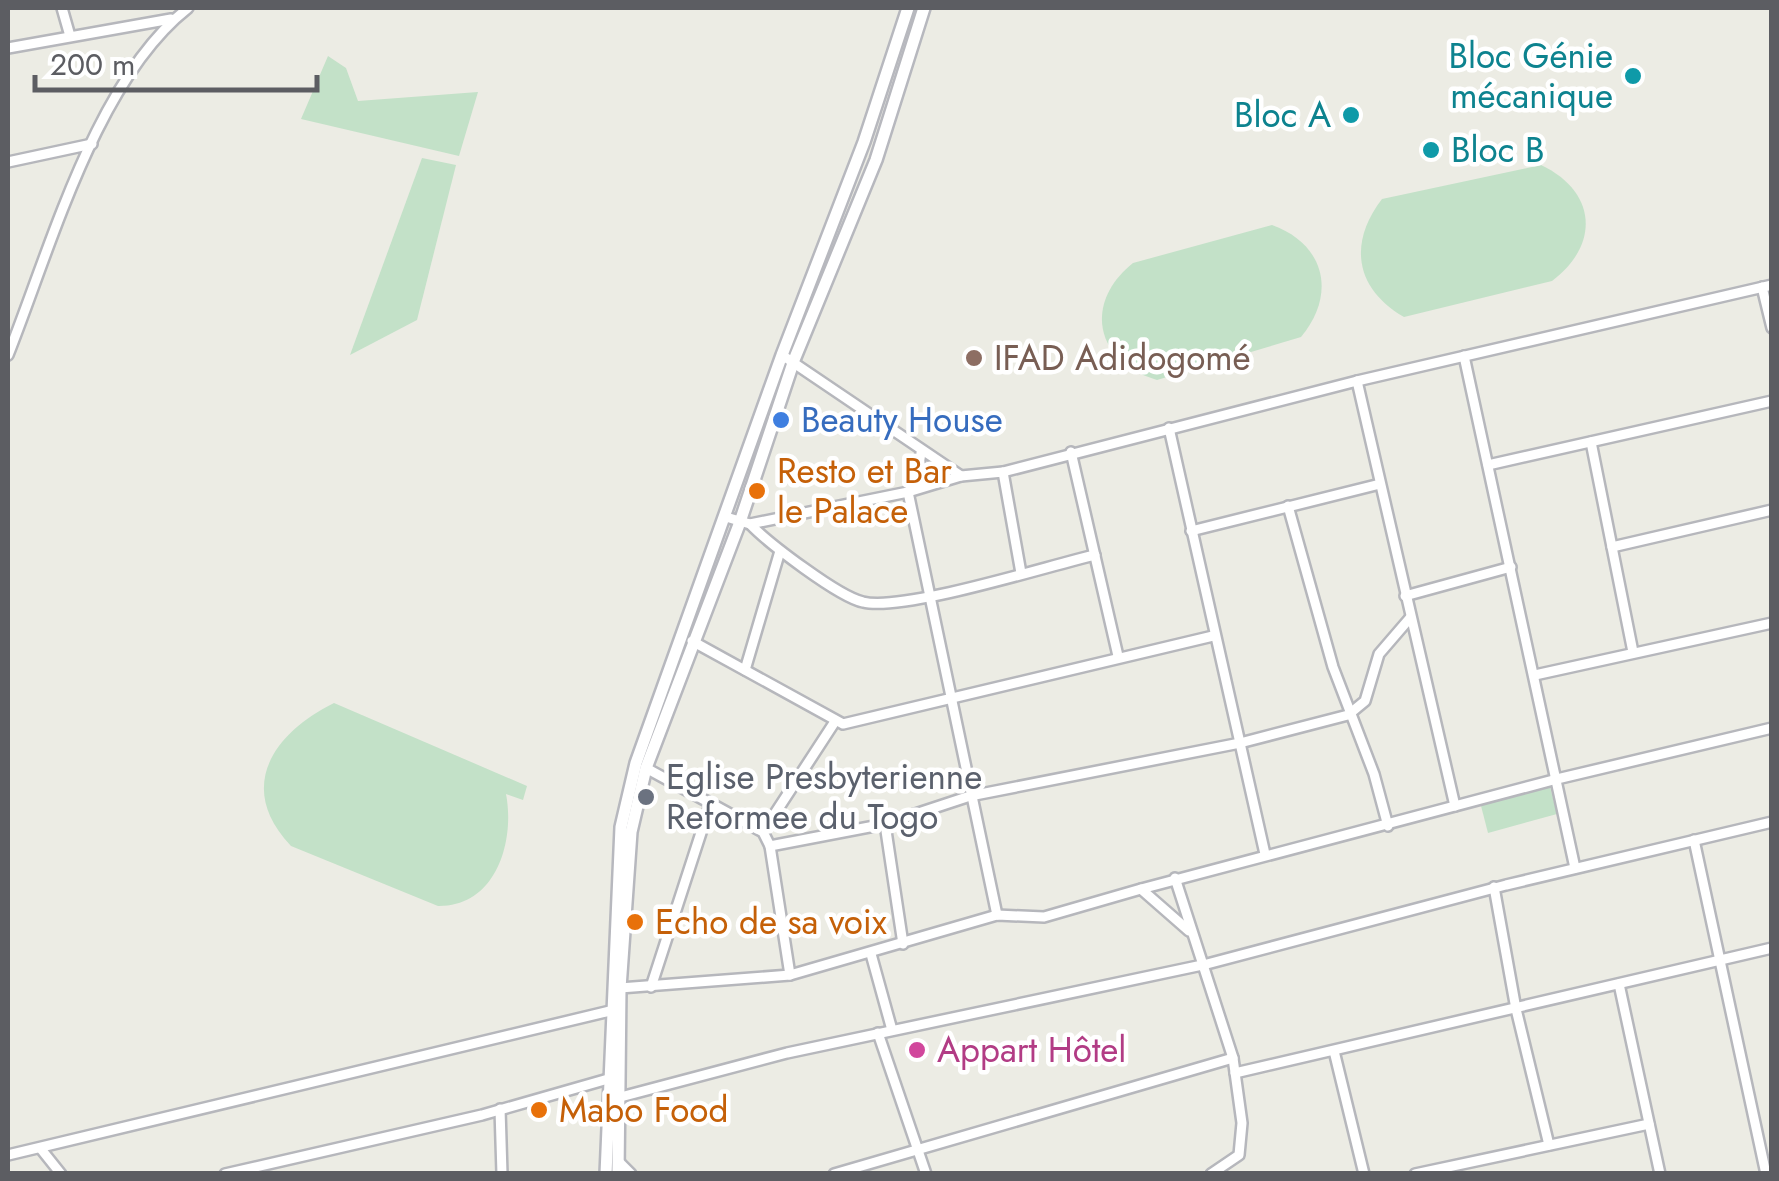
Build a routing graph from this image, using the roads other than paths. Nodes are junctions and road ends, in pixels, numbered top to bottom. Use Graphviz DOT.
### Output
graph roads {
  1 [pos="62,8"];
  2 [pos="188,8"];
  3 [pos="908,8"];
  4 [pos="924,8"];
  5 [pos="174,18"];
  6 [pos="70,36"];
  7 [pos="8,48"];
  8 [pos="92,144"];
  9 [pos="8,162"];
  10 [pos="1767,286"];
  11 [pos="1772,328"];
  12 [pos="8,355"];
  13 [pos="1464,356"];
  14 [pos="788,357"];
  15 [pos="1357,381"];
  16 [pos="1772,401"];
  17 [pos="1169,428"];
  18 [pos="1591,442"];
  19 [pos="1071,452"];
  20 [pos="922,453"];
  21 [pos="1488,465"];
  22 [pos="1003,472"];
  23 [pos="960,476"];
  24 [pos="1380,484"];
  25 [pos="908,492"];
  26 [pos="1288,506"];
  27 [pos="1772,510"];
  28 [pos="726,517"];
  29 [pos="745,523"];
  30 [pos="1192,531"];
  31 [pos="1612,547"];
  32 [pos="780,550"];
  33 [pos="1095,555"];
  34 [pos="1511,567"];
  35 [pos="1020,573"];
  36 [pos="929,596"];
  37 [pos="1405,596"];
  38 [pos="1410,618"];
  39 [pos="1772,622"];
  40 [pos="1213,636"];
  41 [pos="692,642"];
  42 [pos="1633,652"];
  43 [pos="1118,656"];
  44 [pos="745,670"];
  45 [pos="1535,675"];
  46 [pos="954,701"];
  47 [pos="1348,714"];
  48 [pos="834,723"];
  49 [pos="1772,728"];
  50 [pos="1240,744"];
  51 [pos="646,768"];
  52 [pos="1556,779"];
  53 [pos="970,796"];
  54 [pos="710,805"];
  55 [pos="1455,806"];
  56 [pos="1772,822"];
  57 [pos="885,824"];
  58 [pos="1388,826"];
  59 [pos="763,832"];
  60 [pos="1694,840"];
  61 [pos="770,846"];
  62 [pos="1265,854"];
  63 [pos="1575,868"];
  64 [pos="1175,878"];
  65 [pos="1494,888"];
  66 [pos="1141,889"];
  67 [pos="997,915"];
  68 [pos="1189,931"];
  69 [pos="903,944"];
  70 [pos="1772,948"];
  71 [pos="871,954"];
  72 [pos="1720,961"];
  73 [pos="1206,964"];
  74 [pos="790,975"];
  75 [pos="1619,984"];
  76 [pos="620,988"];
  77 [pos="651,988"];
  78 [pos="1516,1008"];
  79 [pos="610,1011"];
  80 [pos="892,1030"];
  81 [pos="878,1033"];
  82 [pos="1334,1051"];
  83 [pos="1233,1058"];
  84 [pos="1235,1072"];
  85 [pos="608,1079"];
  86 [pos="613,1100"];
  87 [pos="500,1109"];
  88 [pos="1649,1124"];
  89 [pos="1550,1145"];
  90 [pos="42,1149"];
  91 [pos="918,1151"];
  92 [pos="8,1155"];
  93 [pos="619,1168"];
  94 [pos="1213,1173"];
  95 [pos="61,1174"];
  96 [pos="224,1174"];
  97 [pos="502,1174"];
  98 [pos="606,1174"];
  99 [pos="631,1174"];
  100 [pos="834,1174"];
  101 [pos="926,1174"];
  102 [pos="1364,1174"];
  103 [pos="1415,1174"];
  104 [pos="1660,1174"];
  105 [pos="1766,1174"];
  1 -- 6 [label="street"];
  2 -- 5 [label="street"];
  3 -- 14 [label="main road"];
  4 -- 14 [label="main road"];
  5 -- 6 [label="street"];
  5 -- 8 [label="street"];
  6 -- 7 [label="street"];
  8 -- 9 [label="street"];
  8 -- 12 [label="street"];
  10 -- 11 [label="street"];
  10 -- 13 [label="street"];
  13 -- 15 [label="street"];
  13 -- 21 [label="street"];
  14 -- 20 [label="street"];
  14 -- 28 [label="main road"];
  14 -- 29 [label="main road"];
  15 -- 17 [label="street"];
  15 -- 24 [label="street"];
  16 -- 18 [label="street"];
  17 -- 19 [label="street"];
  17 -- 30 [label="street"];
  18 -- 21 [label="street"];
  18 -- 31 [label="street"];
  19 -- 22 [label="street"];
  19 -- 33 [label="street"];
  20 -- 23 [label="street"];
  20 -- 25 [label="street"];
  21 -- 34 [label="street"];
  22 -- 23 [label="street"];
  22 -- 35 [label="street"];
  23 -- 25 [label="street"];
  24 -- 26 [label="street"];
  24 -- 37 [label="street"];
  25 -- 29 [label="street"];
  25 -- 36 [label="street"];
  26 -- 30 [label="street"];
  26 -- 47 [label="street"];
  27 -- 31 [label="street"];
  28 -- 29 [label="street"];
  28 -- 79 [label="main road"];
  29 -- 32 [label="street"];
  29 -- 41 [label="main road"];
  30 -- 40 [label="street"];
  31 -- 42 [label="street"];
  32 -- 36 [label="street"];
  32 -- 44 [label="street"];
  33 -- 35 [label="street"];
  33 -- 43 [label="street"];
  34 -- 37 [label="street"];
  34 -- 45 [label="street"];
  35 -- 36 [label="street"];
  36 -- 46 [label="street"];
  37 -- 38 [label="street"];
  38 -- 47 [label="street"];
  38 -- 55 [label="street"];
  39 -- 42 [label="street"];
  40 -- 43 [label="street"];
  40 -- 50 [label="street"];
  41 -- 44 [label="street"];
  41 -- 51 [label="main road"];
  42 -- 45 [label="street"];
  43 -- 46 [label="street"];
  44 -- 48 [label="street"];
  45 -- 52 [label="street"];
  46 -- 48 [label="street"];
  46 -- 53 [label="street"];
  47 -- 50 [label="street"];
  47 -- 58 [label="street"];
  48 -- 59 [label="street"];
  49 -- 52 [label="street"];
  50 -- 53 [label="street"];
  50 -- 62 [label="street"];
  51 -- 54 [label="street"];
  51 -- 76 [label="main road"];
  52 -- 55 [label="street"];
  52 -- 63 [label="street"];
  53 -- 57 [label="street"];
  53 -- 67 [label="street"];
  54 -- 59 [label="street"];
  54 -- 77 [label="street"];
  55 -- 58 [label="street"];
  56 -- 60 [label="street"];
  57 -- 61 [label="street"];
  57 -- 69 [label="street"];
  58 -- 62 [label="street"];
  59 -- 61 [label="street"];
  60 -- 63 [label="street"];
  60 -- 72 [label="street"];
  61 -- 74 [label="street"];
  62 -- 64 [label="street"];
  63 -- 65 [label="street"];
  64 -- 66 [label="street"];
  64 -- 68 [label="street"];
  65 -- 73 [label="street"];
  65 -- 78 [label="street"];
  66 -- 67 [label="street"];
  66 -- 68 [label="street"];
  67 -- 69 [label="street"];
  68 -- 73 [label="street"];
  69 -- 71 [label="street"];
  70 -- 72 [label="street"];
  71 -- 74 [label="street"];
  71 -- 80 [label="street"];
  72 -- 75 [label="street"];
  72 -- 105 [label="street"];
  73 -- 80 [label="street"];
  73 -- 83 [label="street"];
  74 -- 77 [label="street"];
  75 -- 78 [label="street"];
  75 -- 88 [label="street"];
  76 -- 77 [label="street"];
  76 -- 86 [label="main road"];
  78 -- 82 [label="street"];
  78 -- 89 [label="street"];
  79 -- 85 [label="main road"];
  79 -- 90 [label="street"];
  80 -- 81 [label="street"];
  81 -- 86 [label="street"];
  81 -- 91 [label="street"];
  82 -- 84 [label="street"];
  82 -- 102 [label="street"];
  83 -- 84 [label="street"];
  83 -- 91 [label="street"];
  84 -- 94 [label="street"];
  85 -- 86 [label="main road"];
  85 -- 87 [label="street"];
  86 -- 93 [label="main road"];
  86 -- 98 [label="main road"];
  87 -- 96 [label="street"];
  87 -- 97 [label="street"];
  88 -- 89 [label="street"];
  88 -- 104 [label="street"];
  89 -- 103 [label="street"];
  90 -- 92 [label="street"];
  90 -- 95 [label="street"];
  91 -- 100 [label="street"];
  91 -- 101 [label="street"];
  93 -- 99 [label="street"];
}
